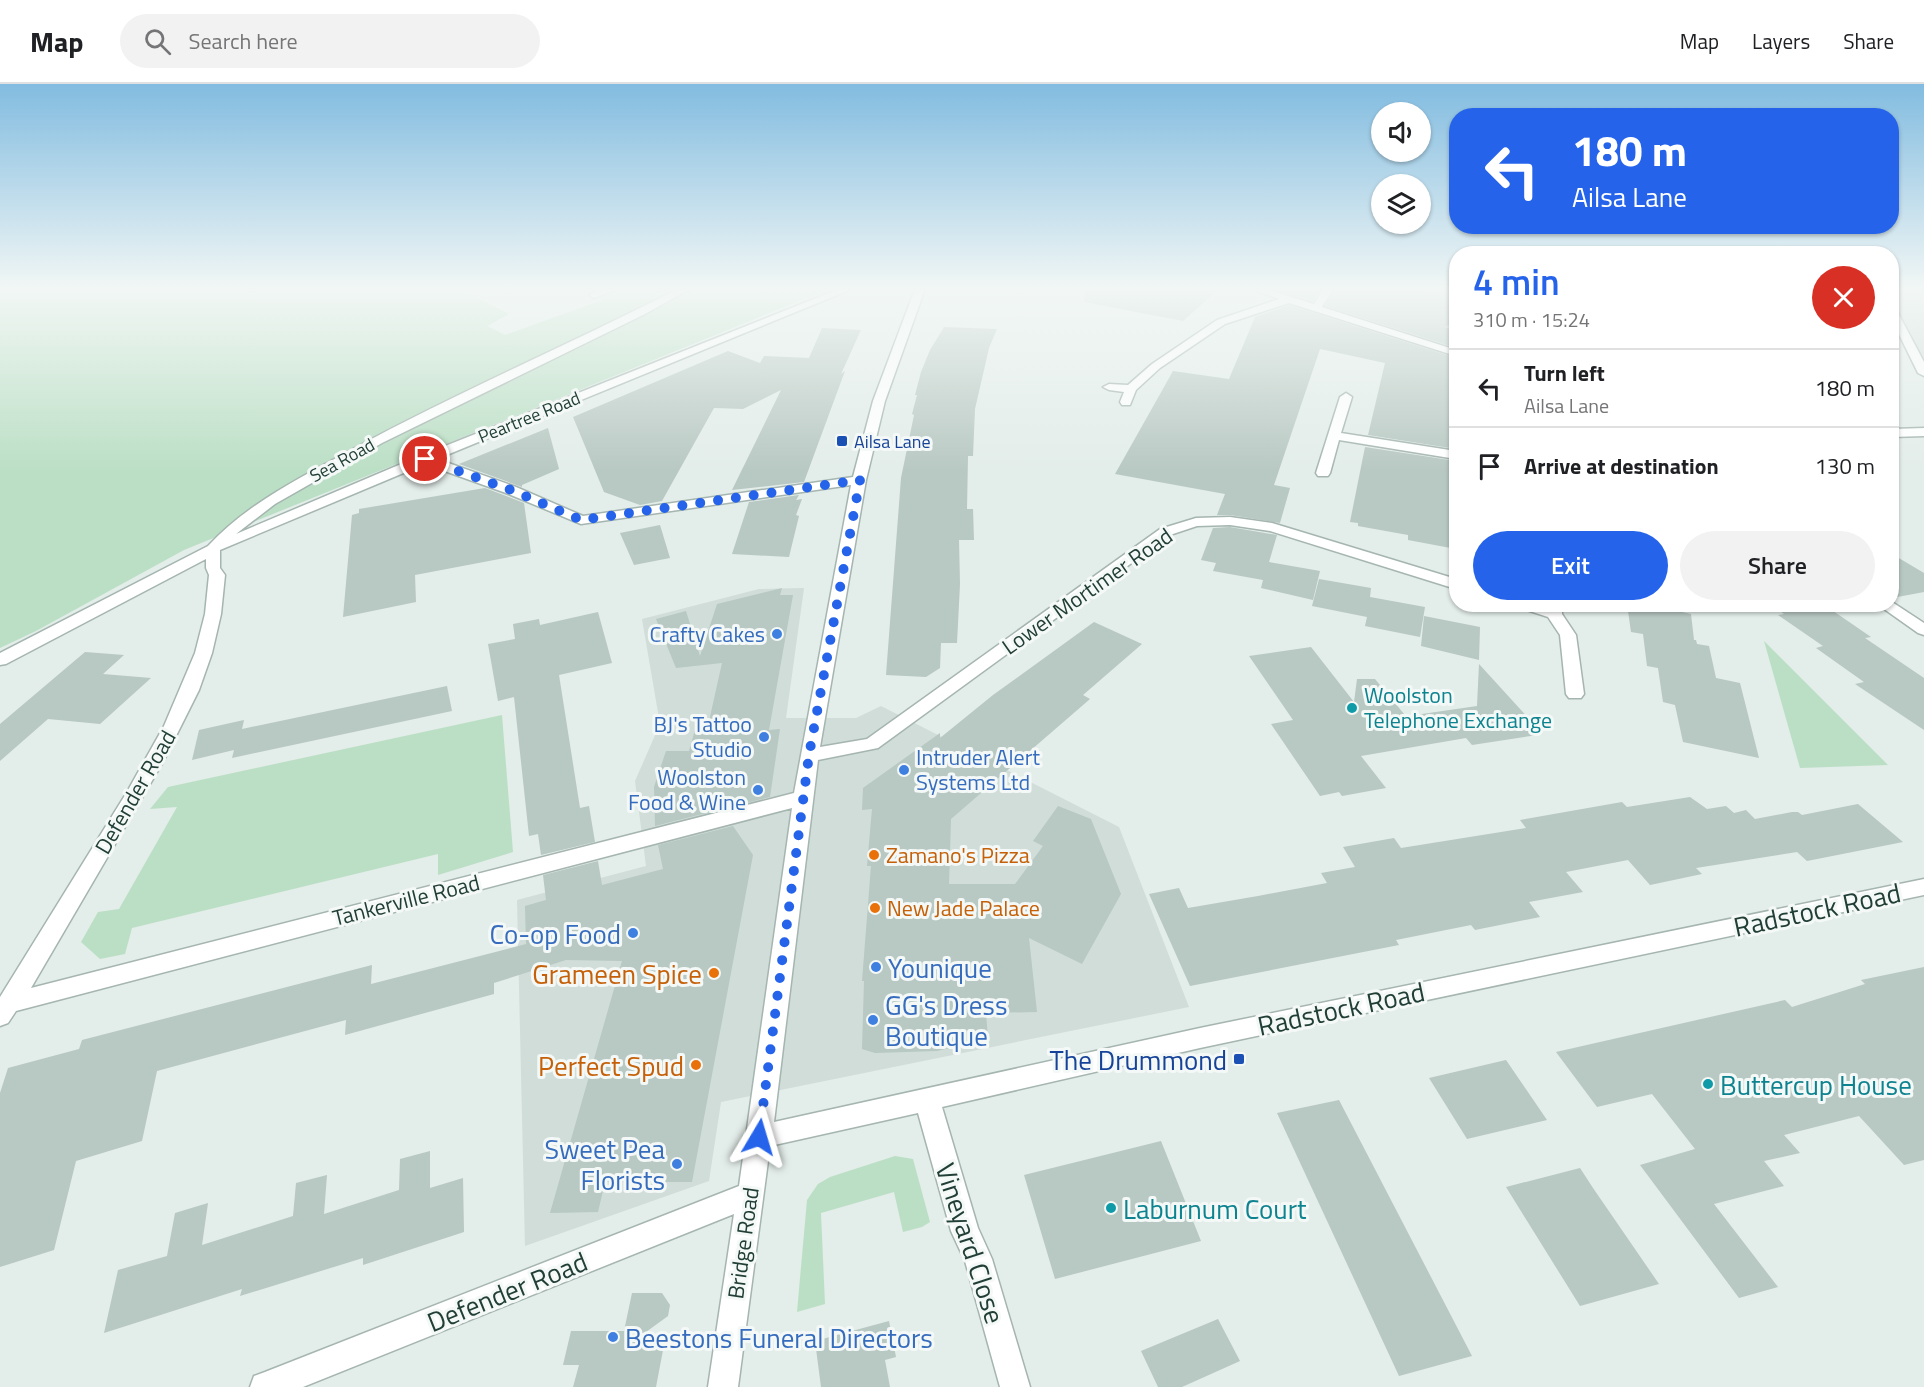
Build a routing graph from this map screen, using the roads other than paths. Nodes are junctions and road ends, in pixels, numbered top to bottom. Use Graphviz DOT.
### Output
graph roads {
  1 [pos="561,350"];
  2 [pos="696,350"];
  3 [pos="898,350"];
  4 [pos="1180,350"];
  5 [pos="1912,350"];
  6 [pos="1924,373"];
  7 [pos="1109,387"];
  8 [pos="1131,388"];
  9 [pos="1346,398"];
  10 [pos="1126,402"];
  11 [pos="1924,432"];
  12 [pos="1899,433"];
  13 [pos="1336,436"];
  14 [pos="1449,454"];
  15 [pos="425,459"];
  16 [pos="1323,473"];
  17 [pos="860,480"];
  18 [pos="290,489"];
  19 [pos="320,504"];
  20 [pos="213,549"];
  21 [pos="1449,582"];
  22 [pos="1556,612"];
  23 [pos="1896,612"];
  24 [pos="1924,630"];
  25 [pos="0,660"];
  26 [pos="1575,694"];
  27 [pos="809,755"];
  28 [pos="803,798"];
  29 [pos="1924,887"];
  30 [pos="4,1009"];
  31 [pos="927,1099"];
  32 [pos="759,1137"];
  33 [pos="749,1196"];
  34 [pos="265,1387"];
  35 [pos="723,1387"];
  36 [pos="1015,1387"];
  1 -- 18 [label="street, Sea Road"];
  2 -- 15 [label="street, Peartree Road"];
  3 -- 17 [label="street, Bridge Road"];
  4 -- 8 [label="street"];
  5 -- 6 [label="street"];
  7 -- 8 [label="street"];
  8 -- 10 [label="street"];
  9 -- 13 [label="street"];
  11 -- 12 [label="street"];
  13 -- 14 [label="street"];
  13 -- 16 [label="street"];
  15 -- 17 [label="street"];
  15 -- 19 [label="street, Peartree Road"];
  17 -- 27 [label="street, Bridge Road"];
  18 -- 19 [label="street, Sea Road"];
  18 -- 20 [label="street, Sea Road"];
  19 -- 20 [label="street, Peartree Road"];
  20 -- 25 [label="street, Sea Road"];
  20 -- 30 [label="street, Defender Road"];
  21 -- 27 [label="street, Lower Mortimer Road"];
  22 -- 26 [label="street"];
  23 -- 24 [label="street"];
  27 -- 28 [label="street, Bridge Road"];
  28 -- 30 [label="street, Tankerville Road"];
  28 -- 32 [label="street, Bridge Road"];
  29 -- 31 [label="street, Radstock Road"];
  31 -- 32 [label="street, Radstock Road"];
  31 -- 36 [label="street, Vineyard Close"];
  32 -- 33 [label="street, Bridge Road"];
  33 -- 34 [label="street, Defender Road"];
  33 -- 35 [label="street, Bridge Road"];
}
